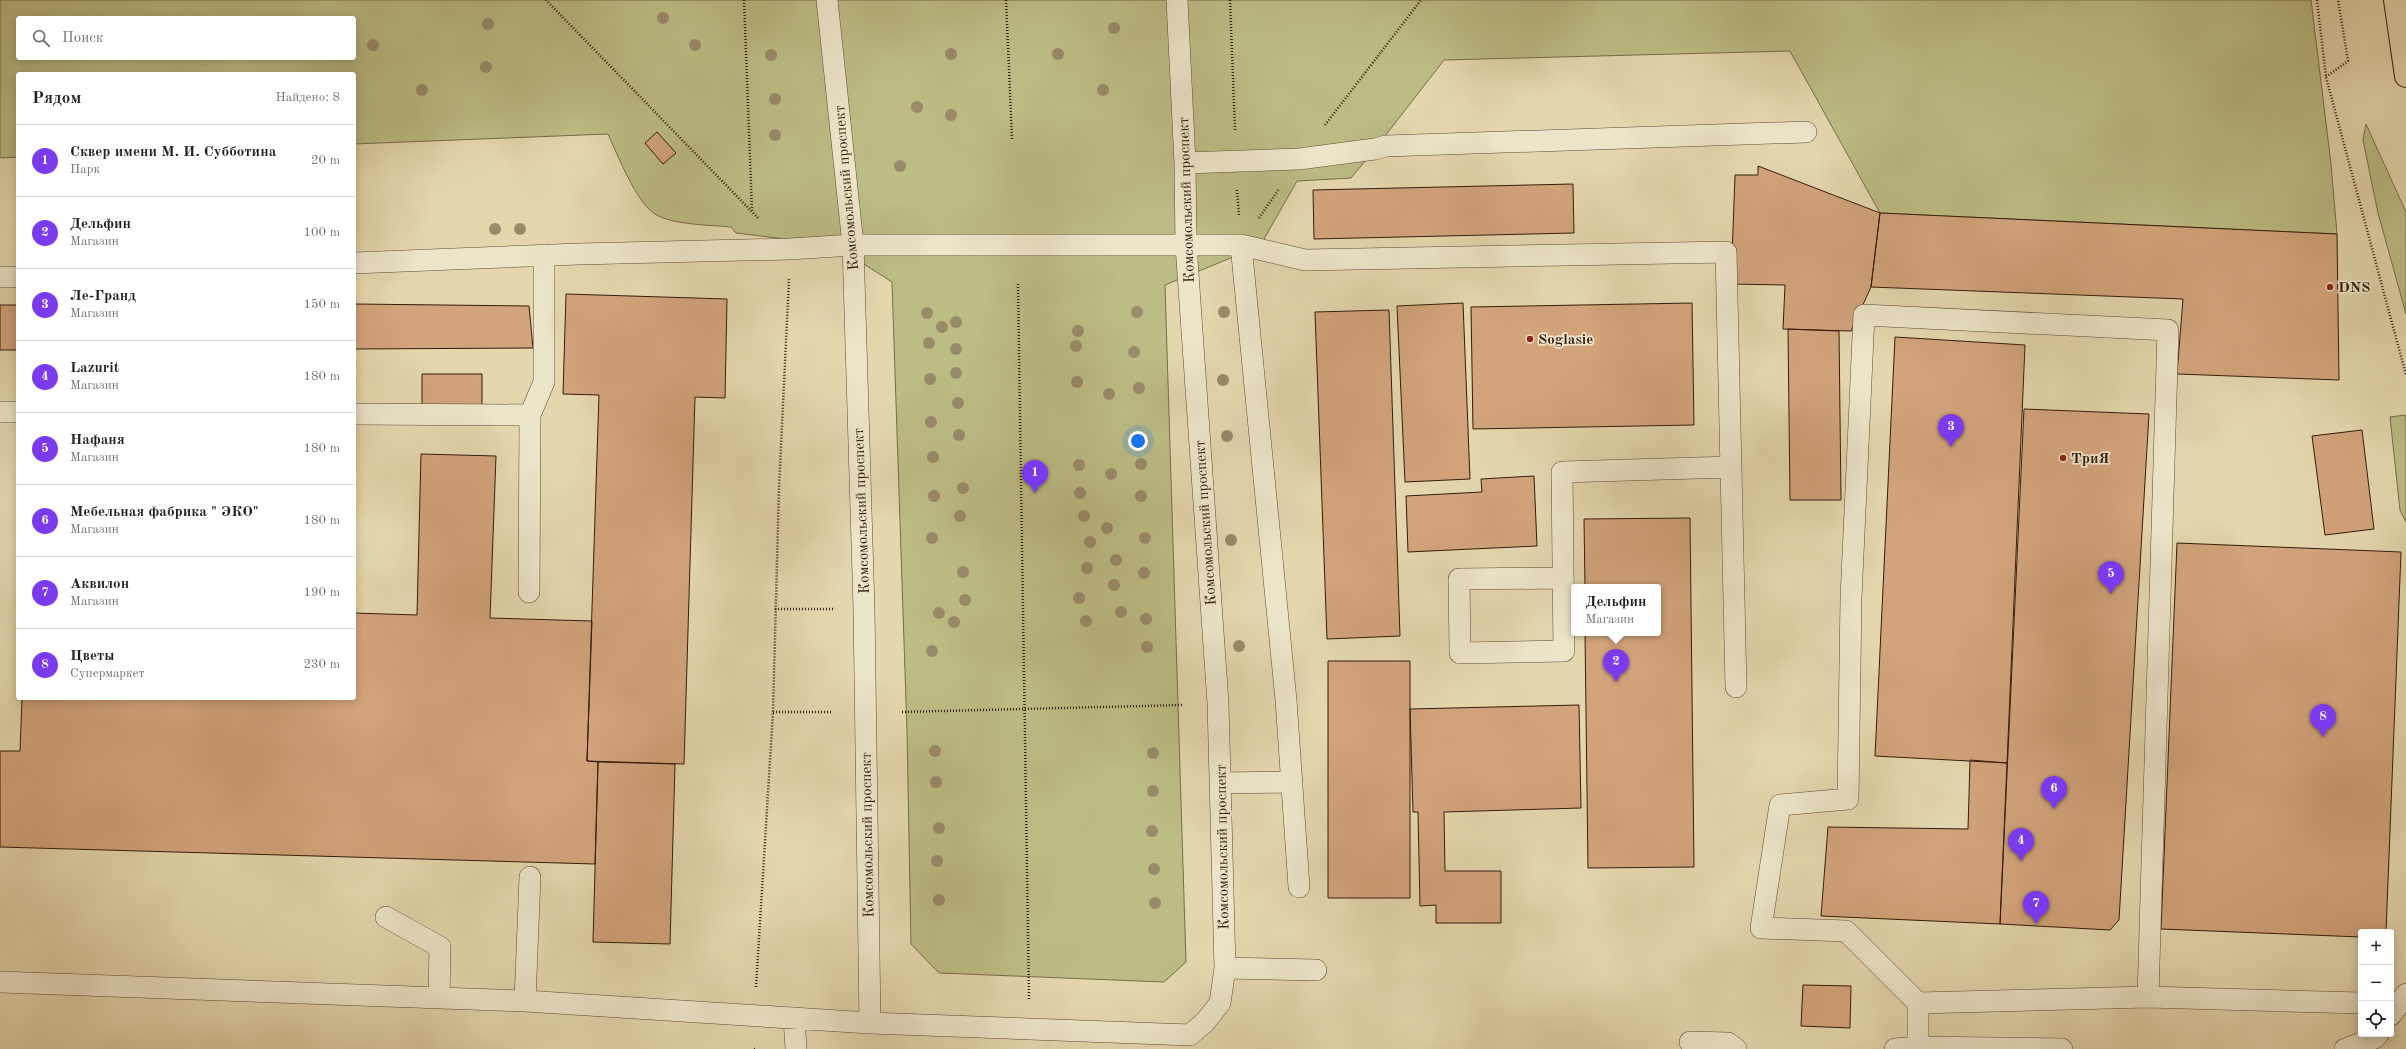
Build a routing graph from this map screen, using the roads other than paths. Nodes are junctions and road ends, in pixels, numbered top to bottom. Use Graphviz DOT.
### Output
graph roads {
  1 [pos="827,0"];
  2 [pos="1177,0"];
  3 [pos="2396,0"];
  4 [pos="2406,76"];
  5 [pos="1806,132"];
  6 [pos="1185,163"];
  7 [pos="853,245"];
  8 [pos="1186,245"];
  9 [pos="1241,245"];
  10 [pos="544,255"];
  11 [pos="356,263"];
  12 [pos="0,277"];
  13 [pos="16,277"];
  14 [pos="0,412"];
  15 [pos="16,412"];
  16 [pos="356,414"];
  17 [pos="530,415"];
  18 [pos="1731,467"];
  19 [pos="1563,578"];
  20 [pos="529,592"];
  21 [pos="1736,687"];
  22 [pos="1292,782"];
  23 [pos="1221,783"];
  24 [pos="530,877"];
  25 [pos="1298,887"];
  26 [pos="386,917"];
  27 [pos="1225,968"];
  28 [pos="1316,970"];
  29 [pos="0,982"];
  30 [pos="2406,986"];
  31 [pos="2394,991"];
  32 [pos="2406,994"];
  33 [pos="2148,996"];
  34 [pos="439,998"];
  35 [pos="526,1001"];
  36 [pos="1918,1002"];
  37 [pos="2358,1003"];
  38 [pos="2394,1011"];
  39 [pos="794,1018"];
  40 [pos="870,1024"];
  41 [pos="2376,1037"];
  42 [pos="1690,1042"];
  43 [pos="1918,1047"];
  44 [pos="796,1049"];
  45 [pos="1736,1049"];
  46 [pos="1895,1049"];
  47 [pos="2062,1049"];
  48 [pos="2345,1049"];
  1 -- 7 [label="lane, Комсомольский проспект"];
  2 -- 6 [label="lane, Комсомольский проспект"];
  3 -- 4 [label="main road"];
  5 -- 6 [label="lane"];
  6 -- 8 [label="lane, Комсомольский проспект"];
  7 -- 8 [label="lane"];
  7 -- 10 [label="lane"];
  7 -- 40 [label="lane, Комсомольский проспект"];
  8 -- 9 [label="lane"];
  8 -- 23 [label="lane, Комсомольский проспект"];
  9 -- 18 [label="lane"];
  9 -- 22 [label="lane"];
  10 -- 11 [label="lane"];
  10 -- 17 [label="lane"];
  12 -- 13 [label="lane"];
  14 -- 15 [label="lane"];
  16 -- 17 [label="lane"];
  17 -- 20 [label="lane"];
  18 -- 19 [label="lane"];
  18 -- 21 [label="lane"];
  19 -- 19 [label="lane"];
  22 -- 23 [label="lane"];
  22 -- 25 [label="lane"];
  23 -- 27 [label="lane, Комсомольский проспект"];
  24 -- 35 [label="lane"];
  26 -- 34 [label="lane"];
  27 -- 28 [label="lane"];
  27 -- 40 [label="lane, Комсомольский проспект"];
  29 -- 34 [label="lane"];
  30 -- 31 [label="lane"];
  32 -- 38 [label="lane"];
  33 -- 36 [label="lane"];
  33 -- 36 [label="lane"];
  33 -- 37 [label="lane"];
  34 -- 35 [label="lane"];
  35 -- 39 [label="lane"];
  36 -- 43 [label="lane"];
  39 -- 40 [label="lane"];
  39 -- 44 [label="lane"];
  41 -- 48 [label="lane"];
  42 -- 45 [label="lane"];
  43 -- 46 [label="lane"];
  43 -- 47 [label="lane"];
}
